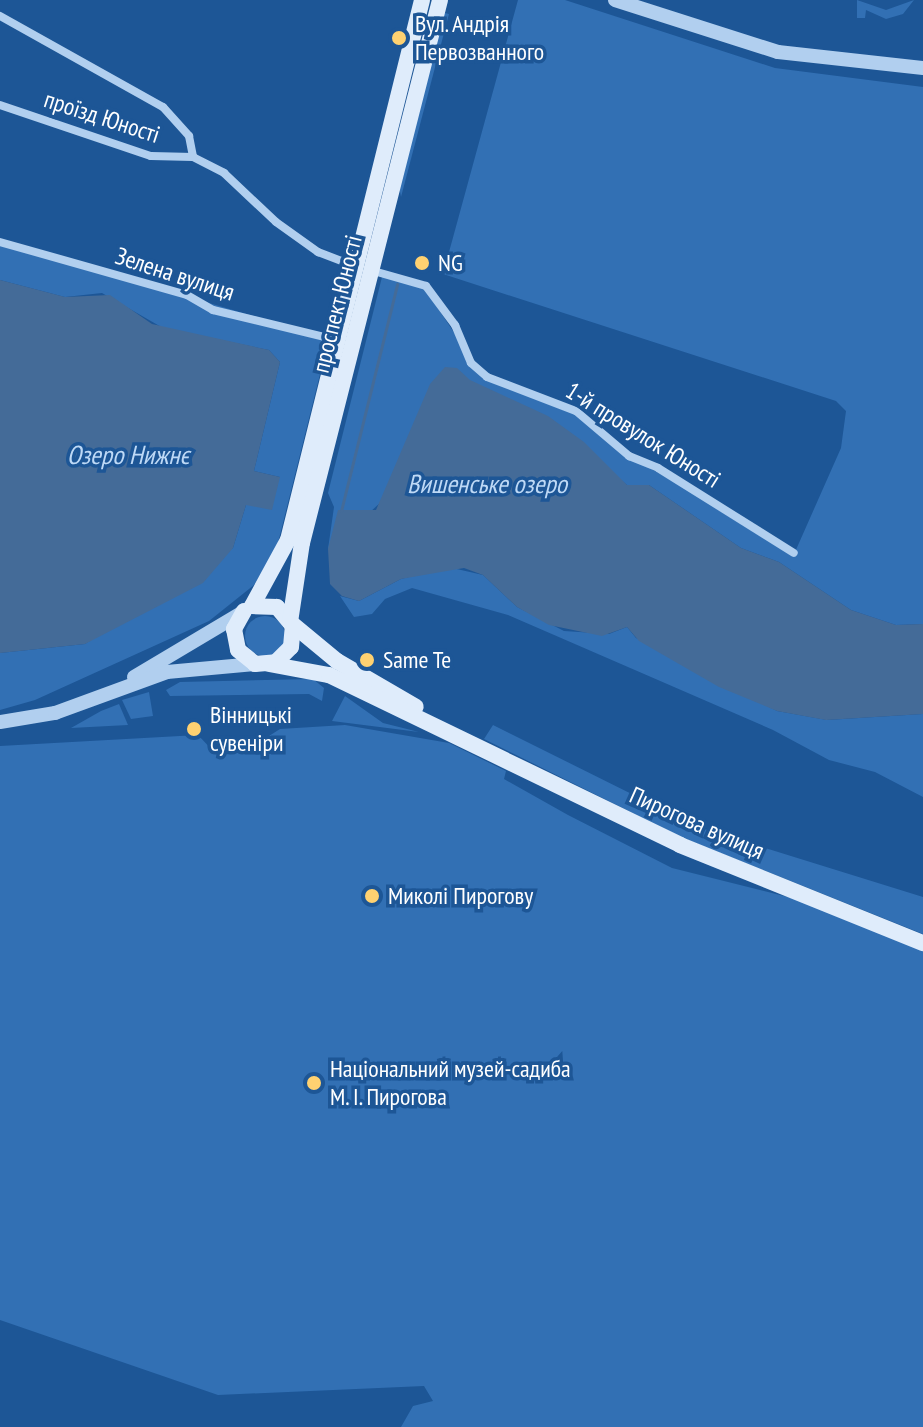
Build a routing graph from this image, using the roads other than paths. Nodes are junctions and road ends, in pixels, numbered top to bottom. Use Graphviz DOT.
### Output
graph roads {
  1 [pos="422,0"];
  2 [pos="440,0"];
  3 [pos="615,0"];
  4 [pos="0,16"];
  5 [pos="923,68"];
  6 [pos="0,105"];
  7 [pos="193,157"];
  8 [pos="0,242"];
  9 [pos="363,268"];
  10 [pos="338,341"];
  11 [pos="794,553"];
  12 [pos="297,600"];
  13 [pos="248,609"];
  14 [pos="291,622"];
  15 [pos="328,653"];
  16 [pos="262,664"];
  17 [pos="127,682"];
  18 [pos="0,722"];
  19 [pos="457,734"];
  20 [pos="923,943"];
  1 -- 9 [label="main road, проспект Юності"];
  2 -- 9 [label="main road, проспект Юності"];
  3 -- 5 [label="street"];
  4 -- 7 [label="street"];
  6 -- 7 [label="street, проїзд Юності"];
  7 -- 9 [label="street, 1-й провулок Юності"];
  8 -- 10 [label="street, Зелена вулиця"];
  9 -- 10 [label="main road, проспект Юності"];
  9 -- 11 [label="street, 1-й провулок Юності"];
  9 -- 12 [label="main road, проспект Юності"];
  10 -- 13 [label="main road, проспект Юності"];
  12 -- 14 [label="main road, проспект Юності"];
  12 -- 15 [label="main road"];
  13 -- 14 [label="main road"];
  13 -- 16 [label="main road"];
  13 -- 17 [label="street, Пирогова вулиця"];
  14 -- 15 [label="main road, Пирогова вулиця"];
  14 -- 16 [label="main road"];
  15 -- 19 [label="main road, Пирогова вулиця"];
  16 -- 17 [label="street, Пирогова вулиця"];
  16 -- 19 [label="main road, Пирогова вулиця"];
  17 -- 18 [label="street, Пирогова вулиця"];
  19 -- 20 [label="main road, Пирогова вулиця"];
}
